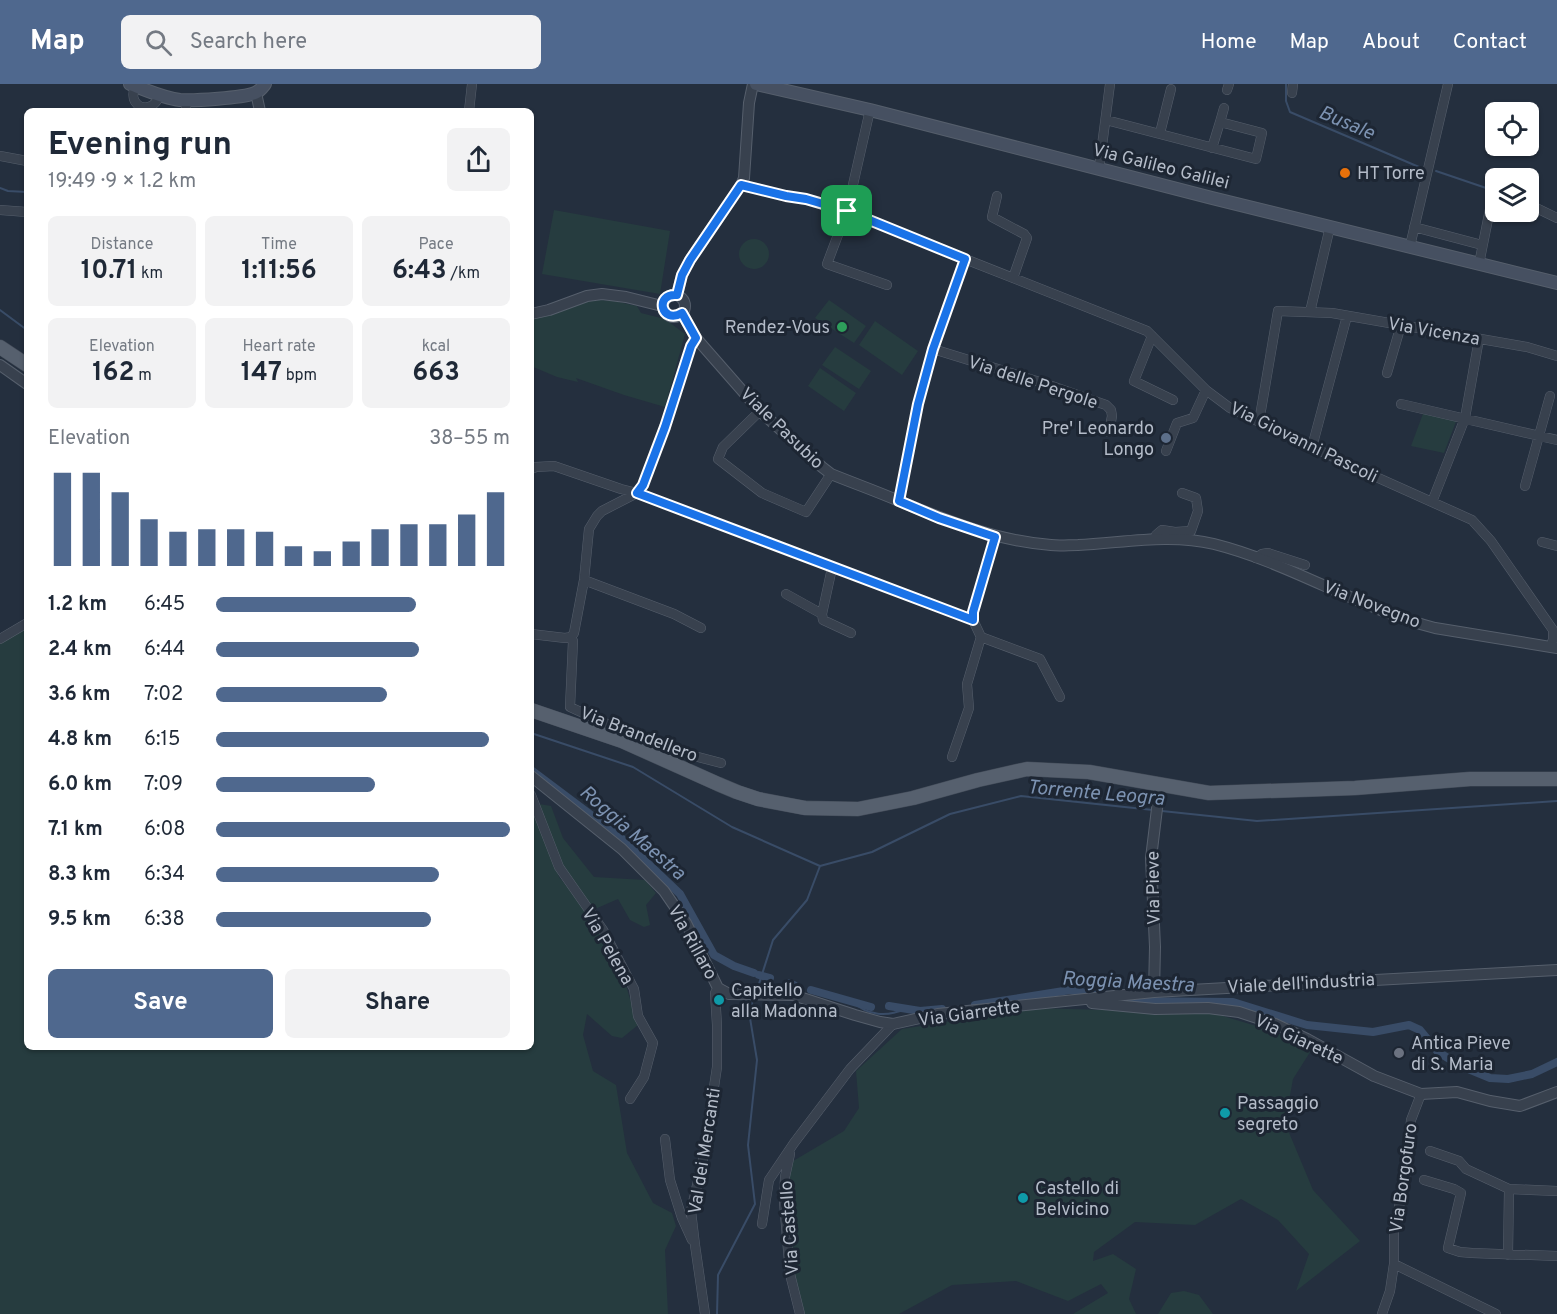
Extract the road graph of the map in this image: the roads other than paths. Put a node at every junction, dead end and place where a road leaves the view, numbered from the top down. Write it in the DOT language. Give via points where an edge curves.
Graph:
graph roads {
  1 [pos="472,84"];
  2 [pos="754,84"];
  3 [pos="1110,84"];
  4 [pos="1448,84"];
  5 [pos="133,85"];
  6 [pos="261,89"];
  7 [pos="1171,89"];
  8 [pos="160,95"];
  9 [pos="186,106"];
  10 [pos="139,108"];
  11 [pos="144,108"];
  12 [pos="260,108"];
  13 [pos="469,108"];
  14 [pos="1224,108"];
  15 [pos="870,110"];
  16 [pos="1106,120"];
  17 [pos="1220,122"];
  18 [pos="1160,134"];
  19 [pos="1212,148"];
  20 [pos="0,156"];
  21 [pos="24,161"];
  22 [pos="1100,170"];
  23 [pos="741,185"];
  24 [pos="997,196"];
  25 [pos="1539,209"];
  26 [pos="0,210"];
  27 [pos="847,211"];
  28 [pos="24,212"];
  29 [pos="1557,218"];
  30 [pos="1487,222"];
  31 [pos="1330,227"];
  32 [pos="1414,227"];
  33 [pos="1482,245"];
  34 [pos="1410,246"];
  35 [pos="965,259"];
  36 [pos="1479,264"];
  37 [pos="1014,278"];
  38 [pos="1557,283"];
  39 [pos="887,285"];
  40 [pos="677,295"];
  41 [pos="662,306"];
  42 [pos="1310,312"];
  43 [pos="534,313"];
  44 [pos="682,313"];
  45 [pos="1347,316"];
  46 [pos="1401,325"];
  47 [pos="1152,336"];
  48 [pos="696,338"];
  49 [pos="1479,339"];
  50 [pos="0,346"];
  51 [pos="933,349"];
  52 [pos="1557,356"];
  53 [pos="24,363"];
  54 [pos="0,365"];
  55 [pos="1387,373"];
  56 [pos="24,382"];
  57 [pos="1206,390"];
  58 [pos="1550,396"];
  59 [pos="1173,400"];
  60 [pos="1401,404"];
  61 [pos="760,411"];
  62 [pos="1465,418"];
  63 [pos="1259,422"];
  64 [pos="1109,432"];
  65 [pos="1538,435"];
  66 [pos="1557,440"];
  67 [pos="1312,447"];
  68 [pos="1166,451"];
  69 [pos="534,468"];
  70 [pos="831,474"];
  71 [pos="1525,486"];
  72 [pos="637,493"];
  73 [pos="1182,493"];
  74 [pos="899,501"];
  75 [pos="1432,502"];
  76 [pos="995,537"];
  77 [pos="1155,539"];
  78 [pos="1193,540"];
  79 [pos="1542,542"];
  80 [pos="1557,546"];
  81 [pos="1256,558"];
  82 [pos="1305,565"];
  83 [pos="832,568"];
  84 [pos="584,580"];
  85 [pos="786,594"];
  86 [pos="822,614"];
  87 [pos="973,620"];
  88 [pos="24,625"];
  89 [pos="701,628"];
  90 [pos="851,633"];
  91 [pos="534,634"];
  92 [pos="571,637"];
  93 [pos="981,637"];
  94 [pos="0,639"];
  95 [pos="1554,648"];
  96 [pos="1060,697"];
  97 [pos="534,711"];
  98 [pos="952,756"];
  99 [pos="722,763"];
  100 [pos="534,778"];
  101 [pos="1557,779"];
  102 [pos="1160,784"];
  103 [pos="534,803"];
  104 [pos="1557,970"];
  105 [pos="718,988"];
  106 [pos="1154,992"];
  107 [pos="1064,1001"];
  108 [pos="1046,1003"];
  109 [pos="893,1024"];
  110 [pos="1557,1092"];
  111 [pos="1420,1094"];
  112 [pos="630,1100"];
  113 [pos="665,1139"];
  114 [pos="794,1143"];
  115 [pos="1430,1151"];
  116 [pos="1424,1180"];
  117 [pos="1509,1189"];
  118 [pos="1557,1191"];
  119 [pos="762,1224"];
  120 [pos="695,1245"];
  121 [pos="1508,1255"];
  122 [pos="1557,1257"];
  123 [pos="1394,1264"];
  124 [pos="705,1314"];
  125 [pos="800,1314"];
  126 [pos="1382,1314"];
  127 [pos="1496,1314"];
  1 -- 13 [label="street"];
  2 -- 15 [label="main road, Via Galileo Galilei"];
  2 -- 23 [label="street" via="749,103 746,170"];
  3 -- 16 [label="street"];
  4 -- 32 [label="street"];
  5 -- 8 [label="main road"];
  5 -- 10 [label="street" via="132,94"];
  6 -- 9 [label="main road"];
  6 -- 12 [label="street"];
  7 -- 18 [label="street"];
  8 -- 9 [label="main road"];
  8 -- 11 [label="street" via="155,105"];
  14 -- 17 [label="street"];
  15 -- 22 [label="main road, Via Galileo Galilei"];
  15 -- 27 [label="street"];
  16 -- 18 [label="street"];
  16 -- 22 [label="street"];
  17 -- 19 [label="street"];
  17 -- 19 [label="street" via="1262,133 1256,159"];
  18 -- 19 [label="street"];
  20 -- 21 [label="street"];
  22 -- 31 [label="main road, Via Galileo Galilei"];
  23 -- 27 [label="street, Via Giovanni Pascoli"];
  23 -- 40 [label="street" via="690,260"];
  24 -- 37 [label="street" via="992,217 1027,238"];
  25 -- 29 [label="street"];
  26 -- 28 [label="street"];
  27 -- 35 [label="street, Via Giovanni Pascoli"];
  27 -- 39 [label="street" via="827,264"];
  30 -- 33 [label="street"];
  31 -- 34 [label="main road, Via Galileo Galilei"];
  31 -- 42 [label="street"];
  32 -- 33 [label="street"];
  32 -- 34 [label="street"];
  33 -- 36 [label="street"];
  34 -- 36 [label="main road, Via Galileo Galilei"];
  35 -- 37 [label="street, Via Giovanni Pascoli"];
  35 -- 51 [label="street"];
  36 -- 38 [label="main road, Via Galileo Galilei"];
  37 -- 47 [label="street, Via Giovanni Pascoli"];
  40 -- 41 [label="street" via="667,297"];
  40 -- 44 [label="street, Viale Pasubio" via="684,303"];
  41 -- 43 [label="street" via="602,294"];
  41 -- 44 [label="street" via="671,316"];
  42 -- 45 [label="street, Via Vicenza"];
  42 -- 63 [label="street, Via Vicenza" via="1278,311"];
  44 -- 48 [label="street, Viale Pasubio"];
  45 -- 46 [label="street, Via Vicenza"];
  45 -- 67 [label="street"];
  46 -- 49 [label="street, Via Vicenza"];
  46 -- 55 [label="street"];
  47 -- 57 [label="street, Via Giovanni Pascoli"];
  47 -- 59 [label="street" via="1134,381"];
  48 -- 61 [label="street, Viale Pasubio"];
  48 -- 72 [label="street"];
  49 -- 52 [label="street, Via Vicenza"];
  49 -- 62 [label="street"];
  50 -- 53 [label="main road"];
  51 -- 64 [label="street, Via delle Pergole" via="1106,405 1112,416"];
  51 -- 74 [label="street"];
  54 -- 56 [label="street"];
  57 -- 63 [label="street, Via Giovanni Pascoli" via="1230,408"];
  57 -- 68 [label="street" via="1193,418 1177,423"];
  58 -- 65 [label="street"];
  60 -- 62 [label="street"];
  61 -- 70 [label="street, Viale Pasubio"];
  61 -- 70 [label="street" via="723,447 718,459 762,493 806,512"];
  62 -- 65 [label="street"];
  62 -- 75 [label="street"];
  63 -- 67 [label="street, Via Giovanni Pascoli"];
  65 -- 66 [label="street"];
  65 -- 71 [label="street"];
  67 -- 75 [label="street, Via Giovanni Pascoli"];
  69 -- 72 [label="street" via="554,466"];
  70 -- 74 [label="street, Viale Pasubio"];
  72 -- 83 [label="street"];
  72 -- 84 [label="street, Via Brandellero" via="602,511 592,522"];
  73 -- 77 [label="street" via="1196,498 1198,511 1191,531 1162,530"];
  74 -- 76 [label="street, Viale Pasubio"];
  75 -- 95 [label="street, Via Giovanni Pascoli" via="1472,520 1491,541 1553,630"];
  76 -- 77 [label="street, Viale Pasubio" via="1053,546"];
  76 -- 87 [label="street"];
  77 -- 78 [label="street, Viale Pasubio"];
  78 -- 81 [label="street, Via Novegno"];
  79 -- 80 [label="street"];
  81 -- 82 [label="street" via="1268,553"];
  81 -- 95 [label="street, Via Novegno" via="1416,623"];
  83 -- 86 [label="street"];
  83 -- 87 [label="street"];
  84 -- 89 [label="street"];
  84 -- 92 [label="street, Via Brandellero"];
  85 -- 86 [label="street"];
  86 -- 90 [label="street" via="823,620"];
  87 -- 93 [label="street"];
  88 -- 94 [label="street"];
  91 -- 92 [label="street"];
  92 -- 99 [label="street, Via Brandellero" via="570,707 679,752"];
  93 -- 96 [label="street" via="1040,659"];
  93 -- 98 [label="street" via="967,684 969,708"];
  97 -- 102 [label="main road" via="622,741 758,799 805,808 858,808 1028,769 1089,772"];
  100 -- 105 [label="street, Via Rillaro" via="622,849 664,891 686,923"];
  101 -- 102 [label="main road" via="1470,779 1220,793"];
  102 -- 106 [label="street, Via Pieve" via="1151,858"];
  103 -- 112 [label="street, Via Pelena" via="559,867 603,930 634,989 638,1016 653,1043 644,1077"];
  104 -- 106 [label="street, Viale dell'industria"];
  105 -- 109 [label="street, Via Rillaro" via="729,994 794,995"];
  105 -- 120 [label="street, Val dei Mercanti" via="717,1067 692,1211"];
  106 -- 107 [label="street, Viale dell'industria"];
  107 -- 108 [label="street, Viale dell'industria"];
  107 -- 111 [label="street, Via Giarette" via="1239,1012 1275,1024 1374,1076"];
  108 -- 109 [label="street, Via Giarrette" via="938,1014"];
  109 -- 114 [label="street, Via Castello" via="850,1069"];
  110 -- 111 [label="street" via="1520,1106 1457,1092"];
  111 -- 123 [label="street, Via Borgofuro" via="1410,1120 1406,1173 1394,1231"];
  113 -- 120 [label="street" via="670,1180"];
  114 -- 119 [label="street, Via Castello" via="769,1180"];
  114 -- 125 [label="street, Via Castello" via="785,1177 784,1202 790,1274"];
  115 -- 117 [label="street" via="1459,1161 1466,1169"];
  116 -- 121 [label="street" via="1461,1193 1448,1248"];
  117 -- 118 [label="street"];
  117 -- 121 [label="street"];
  120 -- 124 [label="street, Val dei Mercanti"];
  121 -- 122 [label="street"];
  123 -- 126 [label="street, Via Borgofuro"];
  123 -- 127 [label="street"];
}
